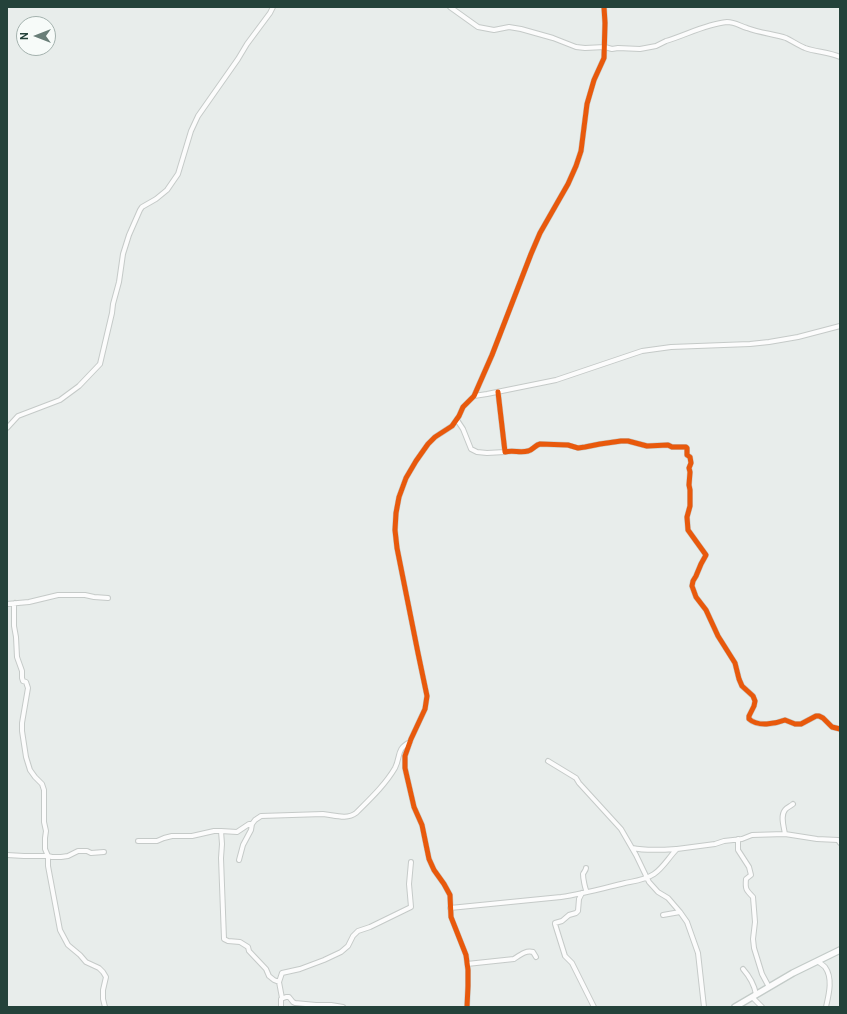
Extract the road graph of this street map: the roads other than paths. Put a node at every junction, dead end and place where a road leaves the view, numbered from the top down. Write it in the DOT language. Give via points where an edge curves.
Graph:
graph roads {
  1 [pos="273,7"];
  2 [pos="450,7"];
  3 [pos="604,7"];
  4 [pos="605,47"];
  5 [pos="840,58"];
  6 [pos="840,326"];
  7 [pos="498,392"];
  8 [pos="474,396"];
  9 [pos="457,420"];
  10 [pos="7,428"];
  11 [pos="505,452"];
  12 [pos="108,598"];
  13 [pos="15,603"];
  14 [pos="7,604"];
  15 [pos="840,729"];
  16 [pos="410,742"];
  17 [pos="548,761"];
  18 [pos="793,804"];
  19 [pos="252,824"];
  20 [pos="221,831"];
  21 [pos="785,834"];
  22 [pos="738,840"];
  23 [pos="138,841"];
  24 [pos="840,843"];
  25 [pos="632,848"];
  26 [pos="677,849"];
  27 [pos="104,852"];
  28 [pos="7,855"];
  29 [pos="48,856"];
  30 [pos="239,860"];
  31 [pos="411,862"];
  32 [pos="586,868"];
  33 [pos="646,878"];
  34 [pos="584,893"];
  35 [pos="450,908"];
  36 [pos="680,912"];
  37 [pos="663,915"];
  38 [pos="840,950"];
  39 [pos="536,957"];
  40 [pos="817,961"];
  41 [pos="467,964"];
  42 [pos="743,970"];
  43 [pos="279,982"];
  44 [pos="769,987"];
  45 [pos="754,995"];
  46 [pos="282,998"];
  47 [pos="105,1007"];
  48 [pos="281,1007"];
  49 [pos="343,1007"];
  50 [pos="467,1007"];
  51 [pos="594,1007"];
  52 [pos="704,1007"];
  53 [pos="735,1007"];
  54 [pos="762,1007"];
  55 [pos="826,1007"];
  1 -- 10 [label="street" via="198,116 178,174 167,190 140,210 123,254 100,364 79,386 60,400 18,416"];
  2 -- 4 [label="street" via="478,27 485,29 509,27 553,38 576,47"];
  3 -- 4 [label="street"];
  4 -- 5 [label="street" via="650,47 718,23 733,22"];
  4 -- 8 [label="street" via="604,58 587,104 581,151 576,166 540,233"];
  6 -- 7 [label="street" via="769,342 642,351 556,380"];
  7 -- 8 [label="street"];
  7 -- 11 [label="street"];
  8 -- 9 [label="street"];
  9 -- 11 [label="street" via="471,449 487,453"];
  9 -- 16 [label="street" via="435,437 416,461 406,478 396,513 397,548 427,696 425,709"];
  11 -- 15 [label="street" via="531,450 540,444 578,448 621,441 647,446 686,446 691,463 688,530 706,555 692,586 735,663 738,680 753,696 755,701 749,719 759,724 785,720 801,724 819,716 832,727"];
  12 -- 13 [label="street" via="74,594"];
  13 -- 14 [label="street"];
  13 -- 29 [label="street" via="17,657 23,681 28,688 22,723 25,752 30,770 44,790 45,848"];
  16 -- 19 [label="street" via="403,746 398,763 380,789 351,816 261,816"];
  16 -- 35 [label="street" via="404,768 414,807 422,825 429,859 450,895"];
  17 -- 25 [label="street" via="576,778 621,829"];
  18 -- 21 [label="street" via="783,813"];
  19 -- 20 [label="street" via="237,832"];
  19 -- 30 [label="street"];
  20 -- 23 [label="street" via="168,837 157,841"];
  20 -- 43 [label="street" via="224,939 248,946 249,951 266,969 269,976"];
  21 -- 22 [label="street" via="752,835"];
  21 -- 24 [label="street" via="838,840"];
  22 -- 26 [label="street"];
  22 -- 44 [label="street" via="738,850 751,872 746,879 746,888 753,897 754,948"];
  25 -- 26 [label="street"];
  25 -- 33 [label="street"];
  26 -- 33 [label="street" via="659,870"];
  27 -- 29 [label="street" via="78,851 68,856"];
  28 -- 29 [label="street"];
  29 -- 47 [label="street" via="60,930 68,945 86,962 99,968 106,977 103,990"];
  31 -- 43 [label="street" via="411,907 358,931 341,952 282,973"];
  32 -- 34 [label="street" via="583,877"];
  33 -- 34 [label="street"];
  33 -- 36 [label="street"];
  34 -- 35 [label="street"];
  34 -- 51 [label="street" via="579,899 578,912 555,924 565,956 572,963"];
  35 -- 41 [label="street"];
  36 -- 37 [label="street"];
  36 -- 52 [label="street" via="687,922 698,953"];
  38 -- 40 [label="main road"];
  39 -- 41 [label="street" via="530,951 514,959"];
  40 -- 44 [label="main road"];
  40 -- 55 [label="street" via="825,967 830,978"];
  41 -- 50 [label="street"];
  42 -- 45 [label="street" via="754,986"];
  43 -- 46 [label="street"];
  44 -- 45 [label="main road"];
  45 -- 53 [label="main road"];
  45 -- 54 [label="street"];
  46 -- 48 [label="street"];
  46 -- 49 [label="street" via="290,997 295,1003"];
}
